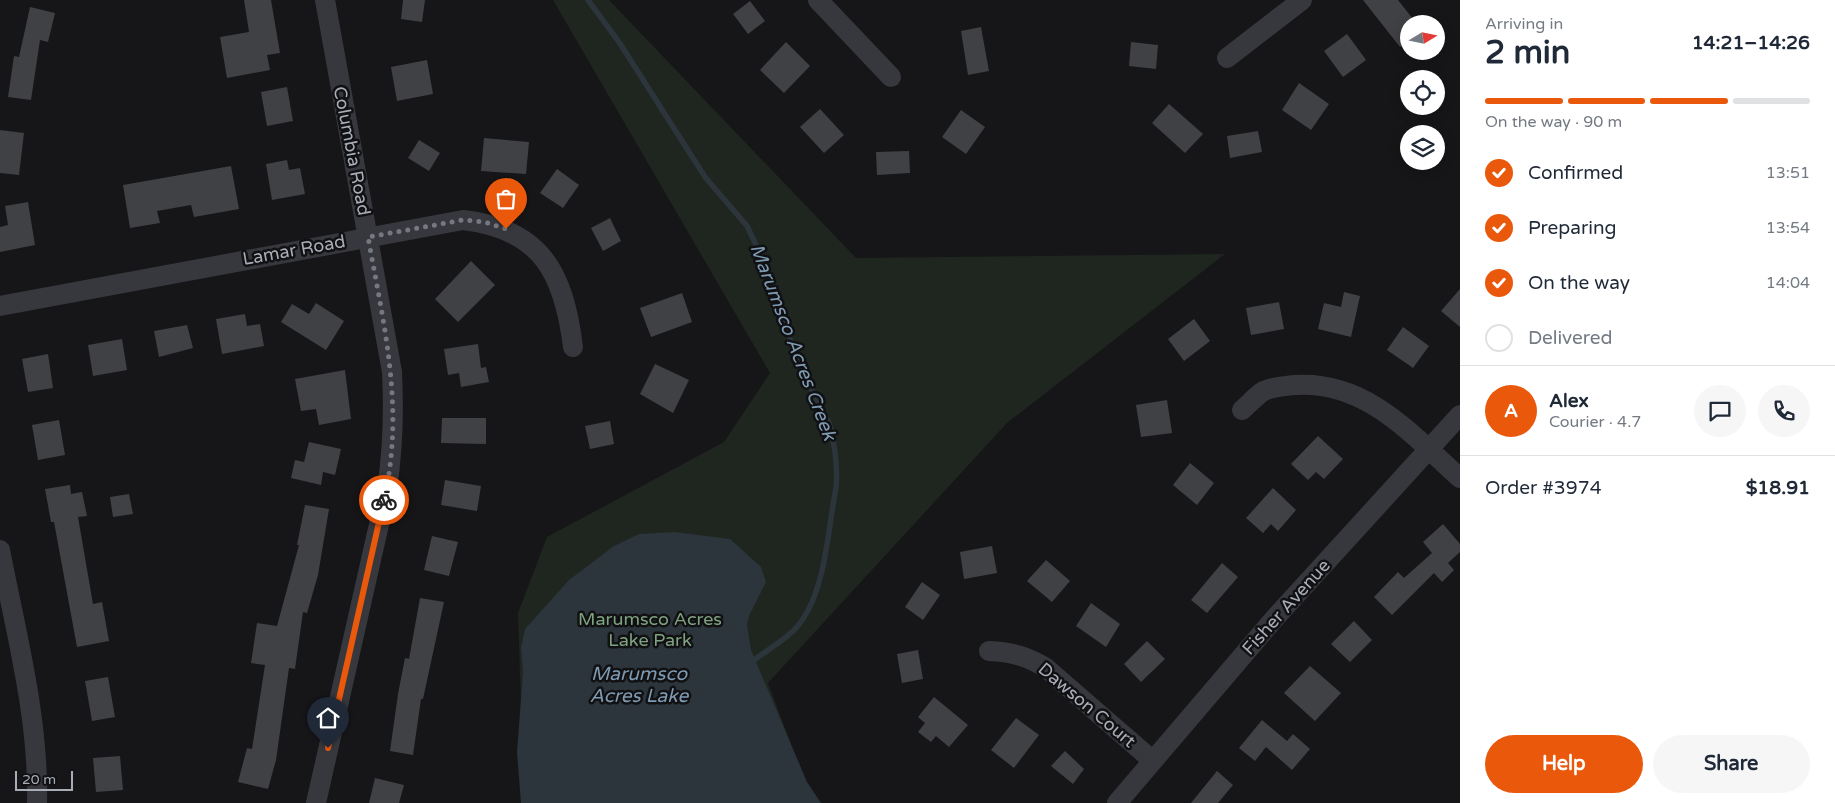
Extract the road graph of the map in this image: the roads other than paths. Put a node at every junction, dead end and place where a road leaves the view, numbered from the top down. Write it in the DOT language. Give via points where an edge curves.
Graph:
graph roads {
  1 [pos="325,0"];
  2 [pos="818,0"];
  3 [pos="1297,1"];
  4 [pos="1227,58"];
  5 [pos="891,77"];
  6 [pos="368,237"];
  7 [pos="0,306"];
  8 [pos="573,348"];
  9 [pos="1242,410"];
  10 [pos="1460,415"];
  11 [pos="1428,450"];
  12 [pos="1460,478"];
  13 [pos="0,550"];
  14 [pos="989,650"];
  15 [pos="1152,760"];
  16 [pos="37,803"];
  17 [pos="316,803"];
  18 [pos="1117,803"];
  1 -- 6 [label="street, Columbia Road"];
  2 -- 5 [label="street"];
  3 -- 4 [label="street"];
  6 -- 7 [label="street, Lamar Road"];
  6 -- 8 [label="street, Lamar Road" via="463,220 485,222 506,229 525,240 550,266 569,314"];
  6 -- 17 [label="street, Columbia Road" via="392,372 393,448 387,489"];
  9 -- 11 [label="street" via="1262,392 1309,384 1333,387 1378,406"];
  10 -- 11 [label="street, Fisher Avenue"];
  11 -- 12 [label="street"];
  11 -- 15 [label="street, Fisher Avenue" via="1274,619"];
  13 -- 16 [label="street" via="28,698 36,758"];
  14 -- 15 [label="street, Dawson Court" via="1012,652 1046,668"];
  15 -- 18 [label="street, Fisher Avenue"];
}
